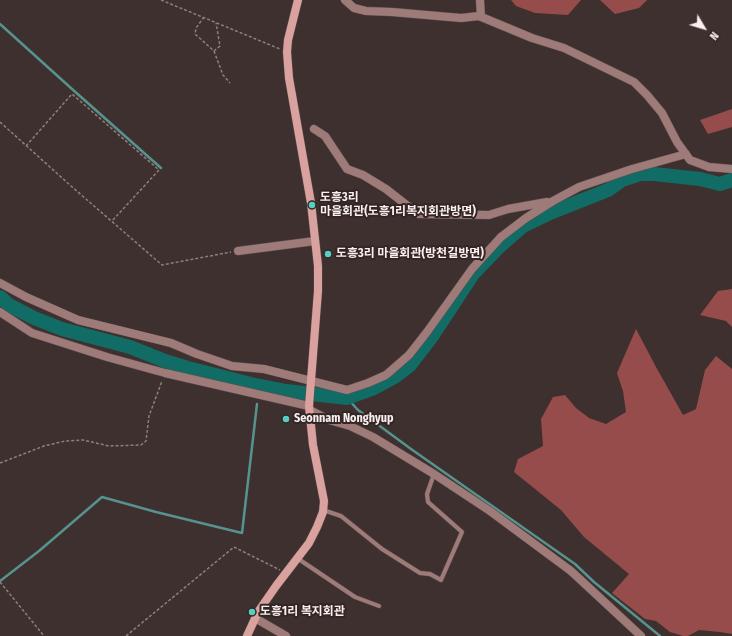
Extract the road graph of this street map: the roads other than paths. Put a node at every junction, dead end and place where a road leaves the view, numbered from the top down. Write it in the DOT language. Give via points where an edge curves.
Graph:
graph roads {
  1 [pos="298,0"];
  2 [pos="345,0"];
  3 [pos="480,0"];
  4 [pos="481,17"];
  5 [pos="314,129"];
  6 [pos="686,154"];
  7 [pos="732,169"];
  8 [pos="553,201"];
  9 [pos="315,241"];
  10 [pos="238,251"];
  11 [pos="0,283"];
  12 [pos="0,312"];
  13 [pos="310,383"];
  14 [pos="310,406"];
  15 [pos="434,474"];
  16 [pos="323,510"];
  17 [pos="297,558"];
  18 [pos="379,606"];
  19 [pos="255,618"];
  20 [pos="247,636"];
  21 [pos="286,636"];
  22 [pos="641,636"];
  1 -- 9 [label="street" via="287,52"];
  2 -- 4 [label="street" via="354,8 366,11 461,18"];
  3 -- 4 [label="street"];
  4 -- 6 [label="street" via="564,48 634,82 662,113"];
  5 -- 8 [label="street" via="325,136 347,169 386,189 418,214 490,215"];
  6 -- 7 [label="street" via="690,160 709,167"];
  6 -- 8 [label="street" via="579,187"];
  8 -- 13 [label="street" via="526,218 490,248 472,268 414,349 386,375 347,390"];
  9 -- 10 [label="street"];
  9 -- 13 [label="street" via="318,291"];
  11 -- 13 [label="street" via="78,320 171,343 232,366 264,369"];
  12 -- 14 [label="street" via="32,333 107,357"];
  13 -- 14 [label="street"];
  14 -- 15 [label="street" via="329,420 373,437"];
  14 -- 16 [label="street" via="312,437 324,501"];
  15 -- 16 [label="lane" via="427,494 428,502 462,532 441,580 430,574 420,573 382,549 341,516"];
  15 -- 22 [label="street" via="571,570"];
  16 -- 17 [label="street" via="309,542"];
  17 -- 18 [label="lane" via="355,597"];
  17 -- 19 [label="street"];
  19 -- 20 [label="street"];
  19 -- 21 [label="street"];
}
